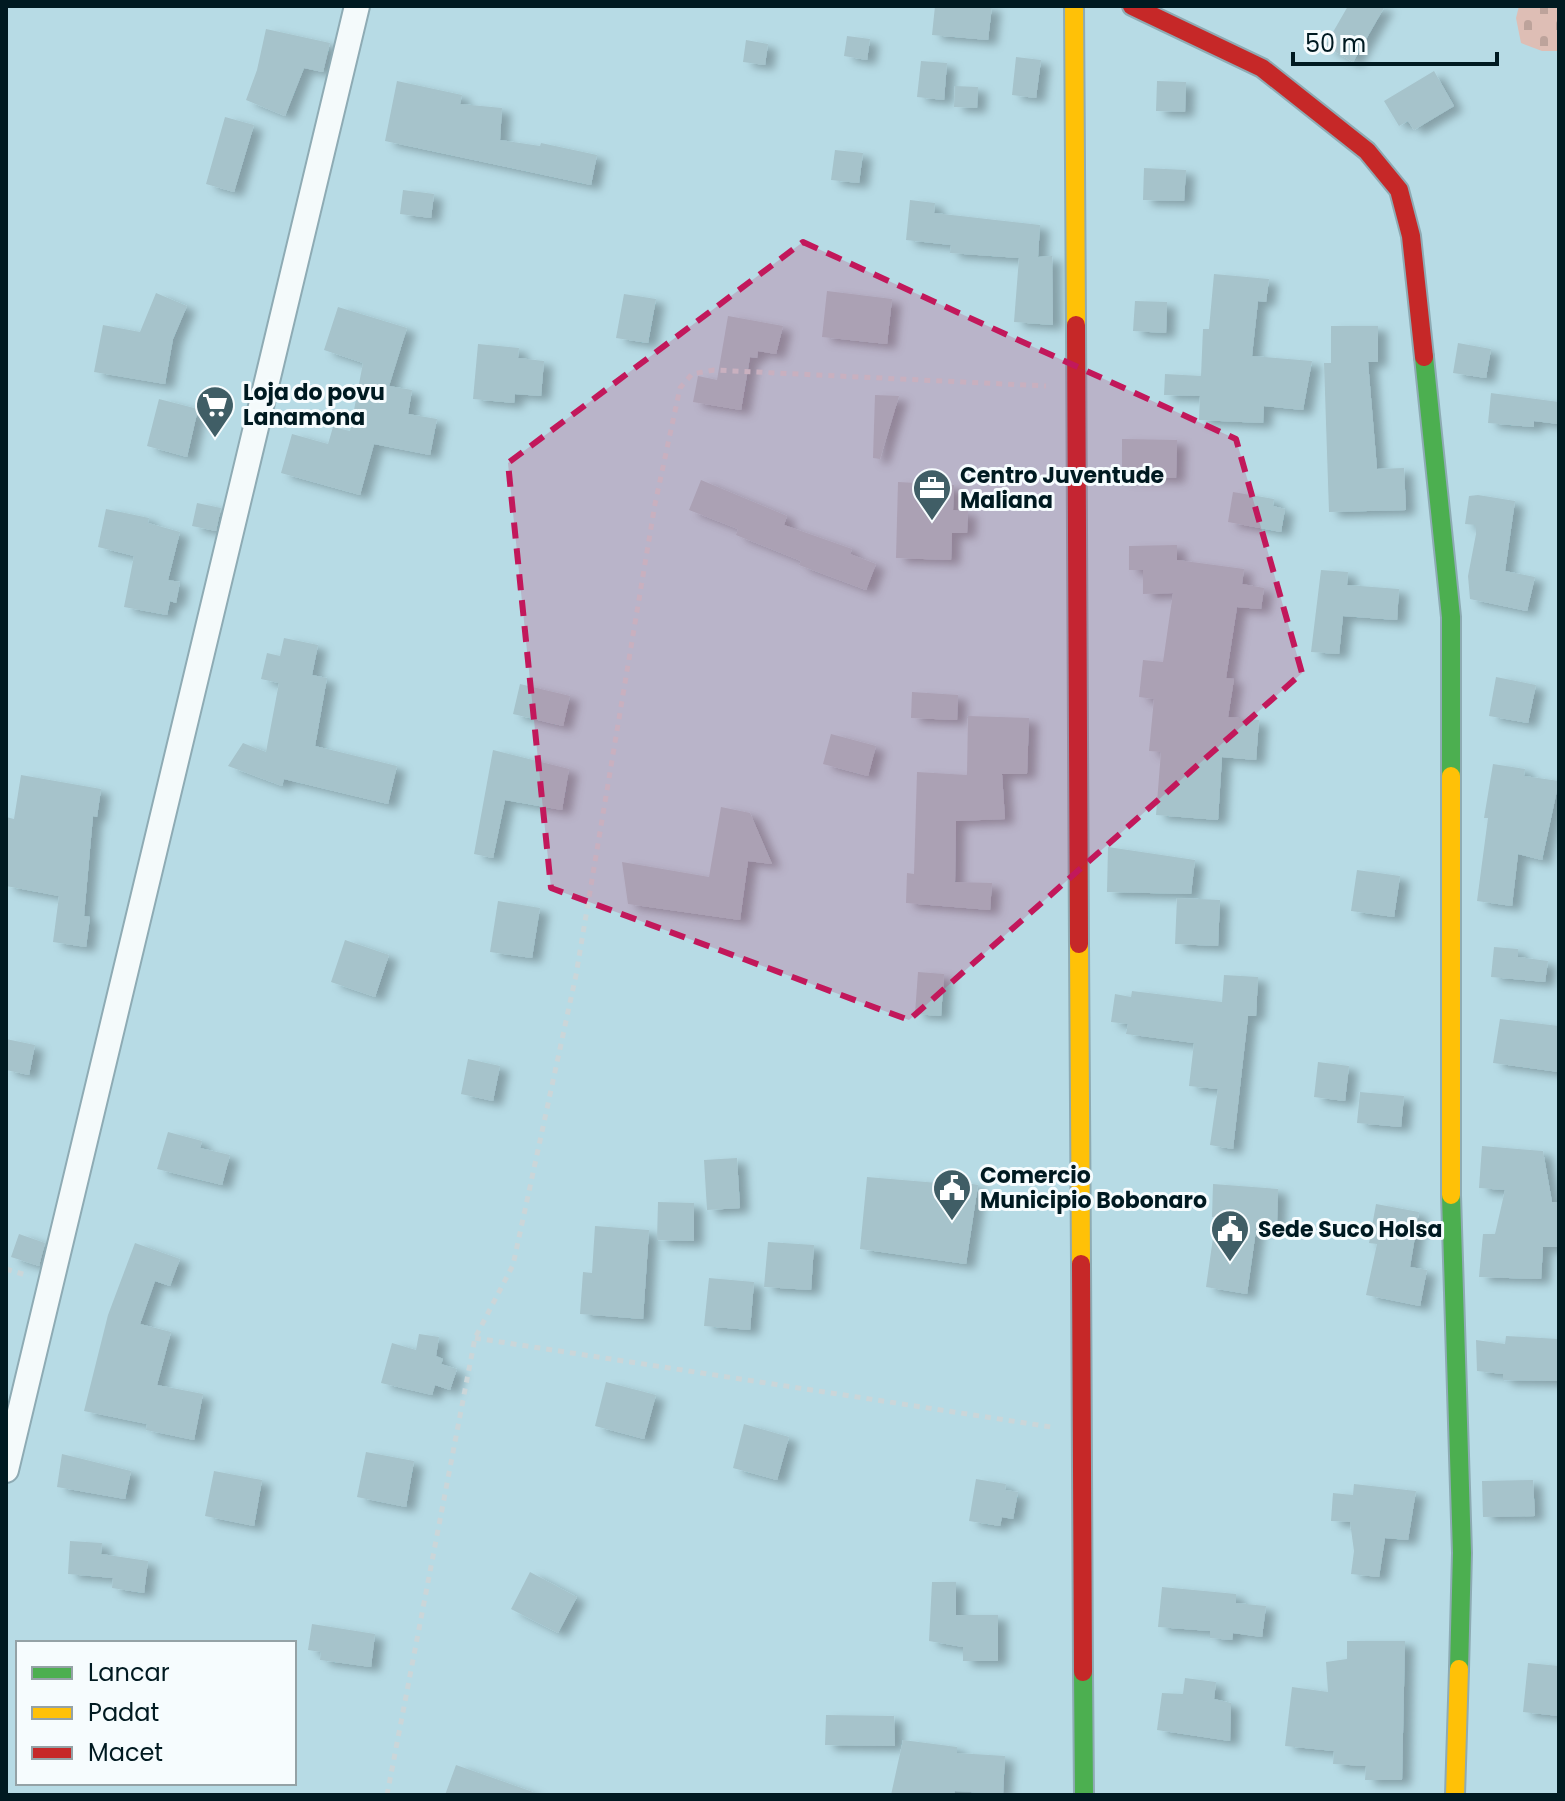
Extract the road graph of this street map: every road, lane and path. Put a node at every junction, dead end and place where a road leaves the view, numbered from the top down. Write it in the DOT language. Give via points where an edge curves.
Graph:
graph roads {
  1 [pos="357,6"];
  2 [pos="1074,6"];
  3 [pos="1132,6"];
  4 [pos="1075,387"];
  5 [pos="475,1338"];
  6 [pos="1084,1432"];
  7 [pos="6,1470"];
  8 [pos="387,1795"];
  9 [pos="1084,1795"];
  10 [pos="1455,1795"];
  1 -- 7 [label="street"];
  2 -- 4 [label="street"];
  3 -- 10 [label="street" via="1262,68 1367,151 1399,190 1411,236 1451,617 1451,1235 1462,1553"];
  4 -- 5 [label="path" via="714,370 692,374 680,388 655,504 572,990 513,1265"];
  4 -- 6 [label="street"];
  5 -- 6 [label="path"];
  5 -- 8 [label="path"];
  6 -- 9 [label="street"];
}
